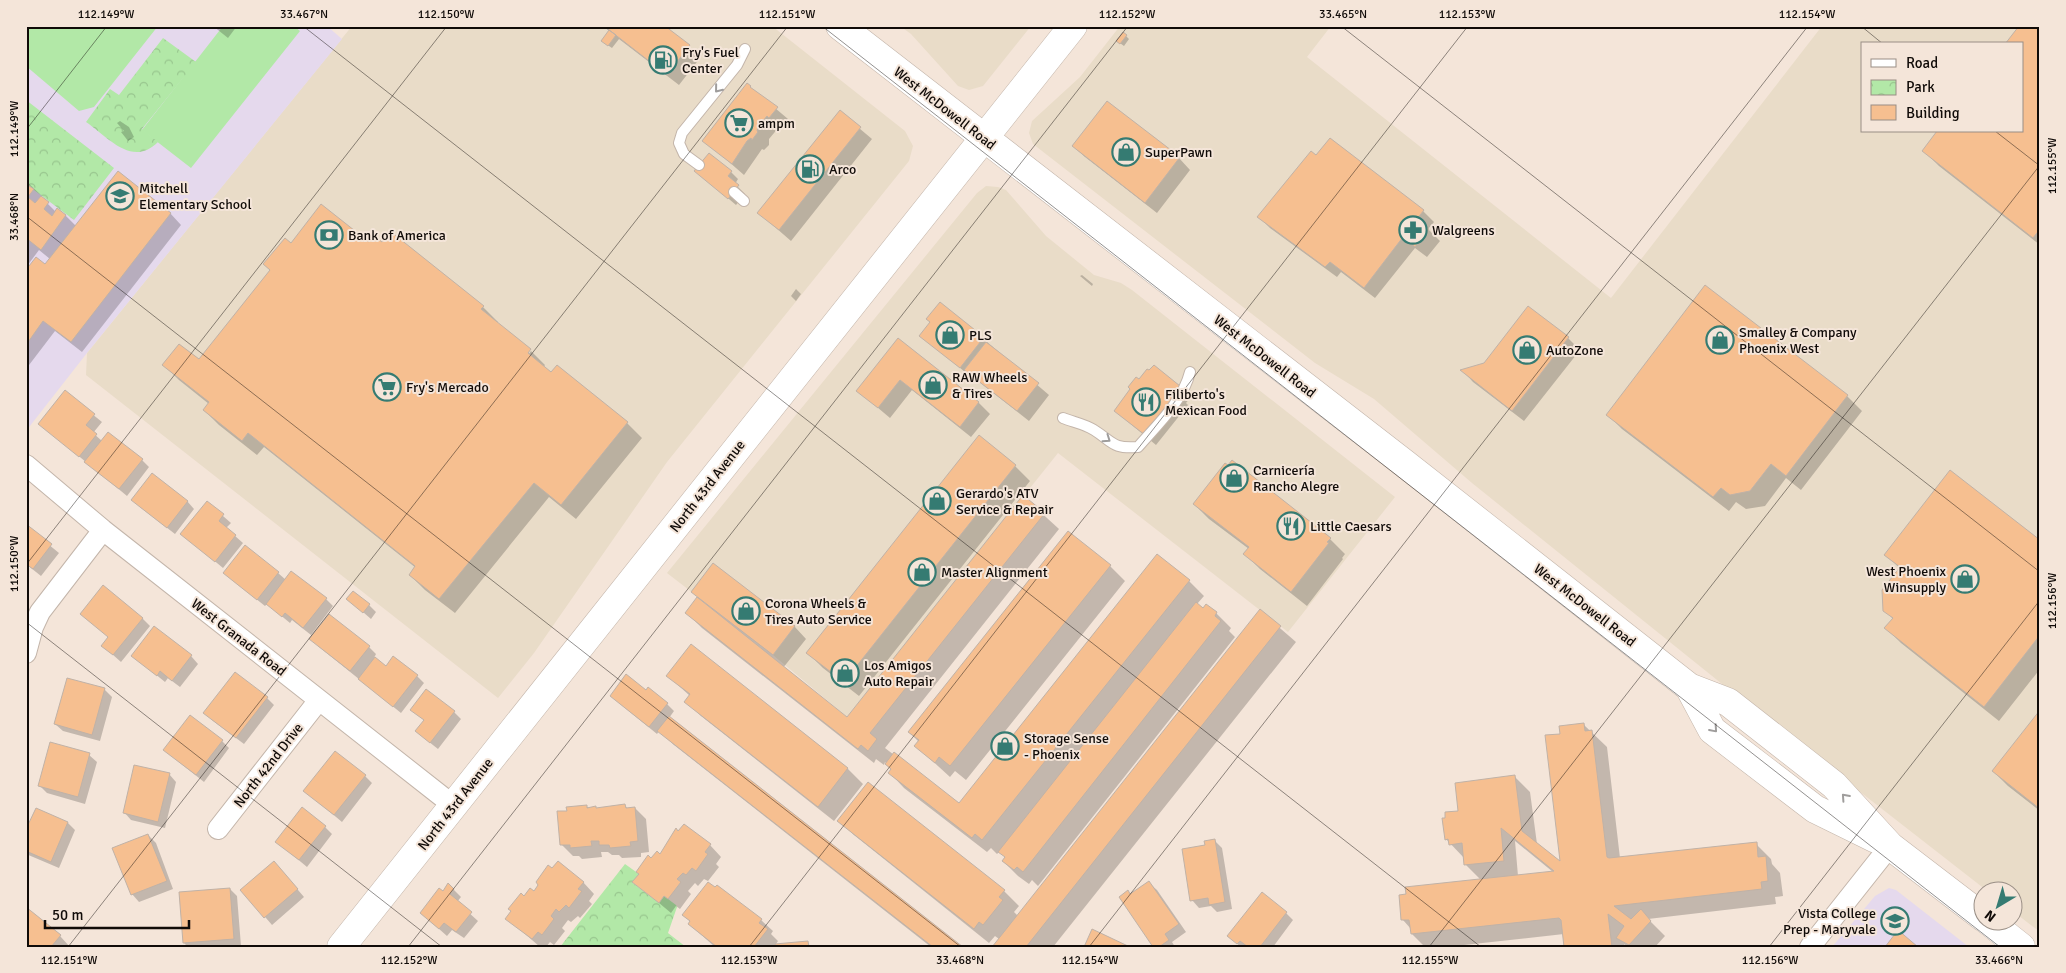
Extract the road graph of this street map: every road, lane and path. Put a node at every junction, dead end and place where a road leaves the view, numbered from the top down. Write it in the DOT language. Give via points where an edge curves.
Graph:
graph roads {
  1 [pos="840,26"];
  2 [pos="1073,26"];
  3 [pos="745,49"];
  4 [pos="983,138"];
  5 [pos="700,165"];
  6 [pos="734,192"];
  7 [pos="744,201"];
  8 [pos="1190,372"];
  9 [pos="1063,418"];
  10 [pos="26,465"];
  11 [pos="103,530"];
  12 [pos="26,654"];
  13 [pos="319,700"];
  14 [pos="454,806"];
  15 [pos="218,829"];
  16 [pos="1890,846"];
  17 [pos="1974,910"];
  18 [pos="2000,930"];
  19 [pos="341,947"];
  20 [pos="1810,947"];
  21 [pos="2021,947"];
  1 -- 4 [label="main road, West McDowell Road"];
  2 -- 4 [label="main road, North 43rd Avenue"];
  3 -- 5 [label="lane, one-way" via="737,65 682,134 679,143 684,154"];
  4 -- 14 [label="main road, North 43rd Avenue"];
  4 -- 16 [label="main road, West McDowell Road" via="1690,687 1712,730 1815,809"];
  6 -- 7 [label="lane"];
  9 -- 8 [label="lane, one-way" via="1093,429 1110,443 1123,448 1138,447 1179,398 1187,386"];
  10 -- 11 [label="street, West Granada Road"];
  11 -- 12 [label="street" via="40,612"];
  11 -- 13 [label="street, West Granada Road"];
  13 -- 14 [label="street, West Granada Road"];
  13 -- 15 [label="street, North 42nd Drive"];
  14 -- 19 [label="main road, North 43rd Avenue"];
  16 -- 17 [label="main road, West McDowell Road"];
  16 -- 20 [label="street"];
  18 -- 21 [label="main road"];
}
